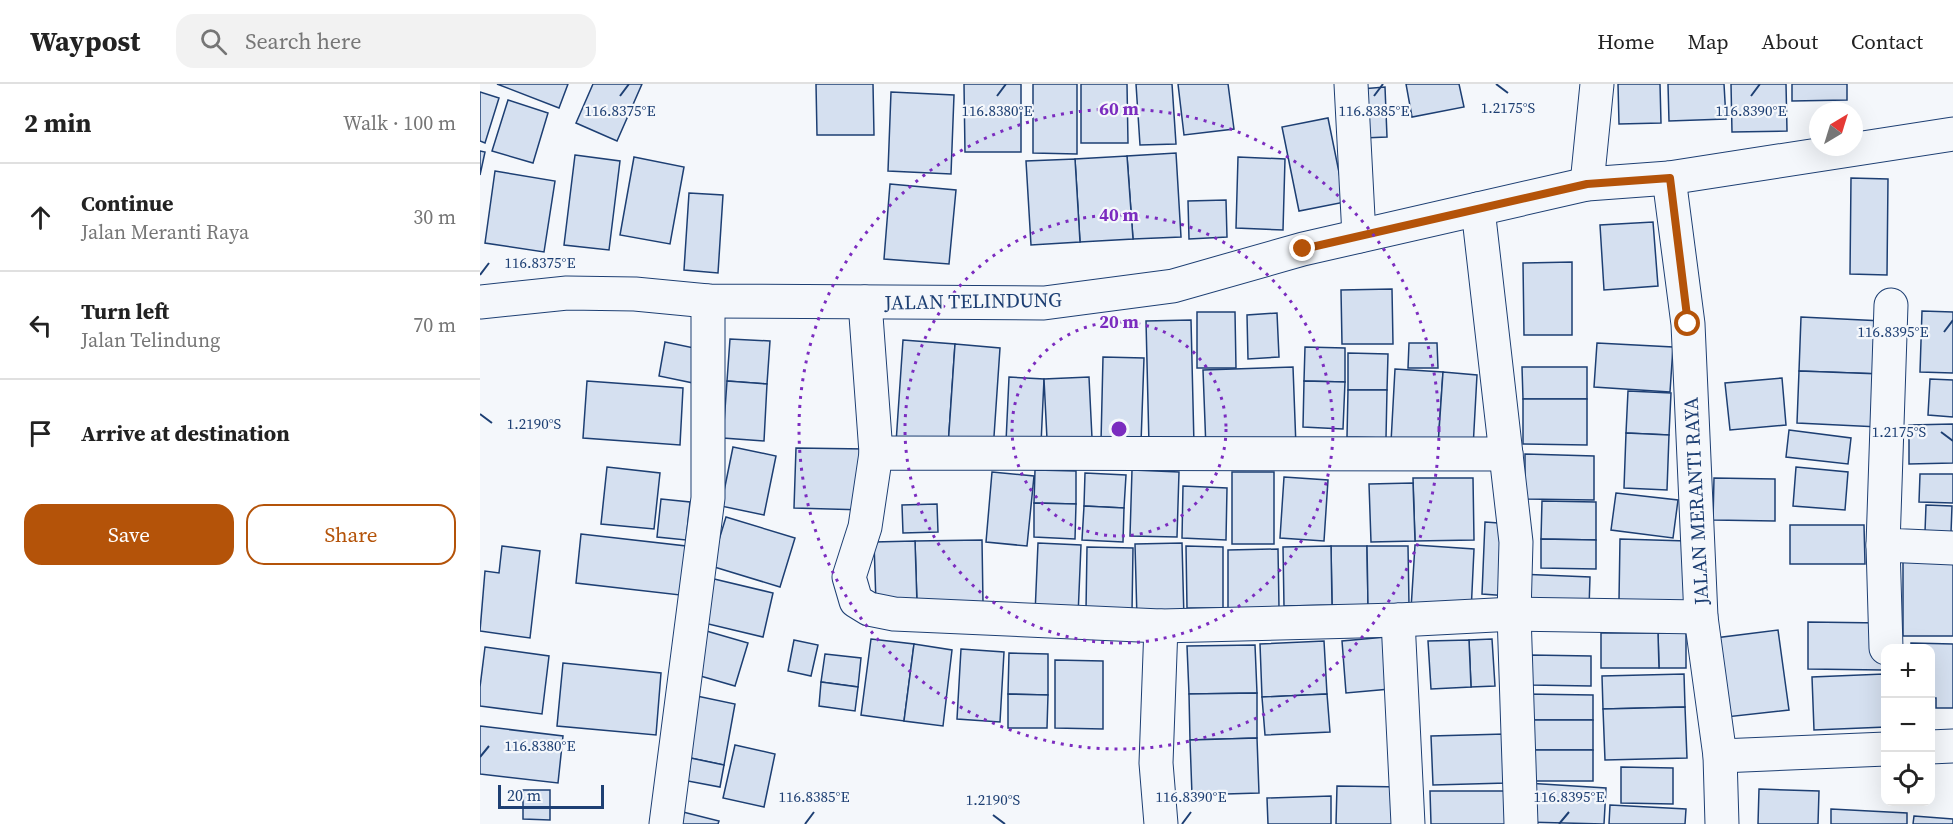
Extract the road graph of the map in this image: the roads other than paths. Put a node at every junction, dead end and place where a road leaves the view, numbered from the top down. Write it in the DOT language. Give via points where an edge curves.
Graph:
graph roads {
  1 [pos="1351,84"];
  2 [pos="1597,84"];
  3 [pos="1953,134"];
  4 [pos="1670,178"];
  5 [pos="1587,184"];
  6 [pos="1478,209"];
  7 [pos="1359,236"];
  8 [pos="708,301"];
  9 [pos="480,302"];
  10 [pos="866,302"];
  11 [pos="1891,305"];
  12 [pos="876,453"];
  13 [pos="1506,454"];
  14 [pos="1883,545"];
  15 [pos="1953,548"];
  16 [pos="1514,614"];
  17 [pos="1701,617"];
  18 [pos="1398,620"];
  19 [pos="1161,626"];
  20 [pos="1886,644"];
  21 [pos="1953,746"];
  22 [pos="1935,747"];
  23 [pos="1881,749"];
  24 [pos="1719,756"];
  25 [pos="666,824"];
  26 [pos="1161,824"];
  27 [pos="1408,824"];
  28 [pos="1521,824"];
  29 [pos="1722,824"];
  1 -- 7 [label="street"];
  2 -- 5 [label="street"];
  3 -- 4 [label="street, JALAN TELINDUNG"];
  4 -- 5 [label="street, JALAN TELINDUNG"];
  4 -- 17 [label="street, JALAN MERANTI RAYA" via="1688,324"];
  5 -- 6 [label="street, JALAN TELINDUNG"];
  6 -- 7 [label="street, JALAN TELINDUNG"];
  6 -- 13 [label="street"];
  7 -- 10 [label="street, JALAN TELINDUNG" via="1161,288 1044,303"];
  8 -- 9 [label="street, JALAN TELINDUNG" via="567,293"];
  8 -- 10 [label="street, JALAN TELINDUNG"];
  8 -- 25 [label="street" via="708,498"];
  10 -- 12 [label="street"];
  11 -- 14 [label="street"];
  12 -- 13 [label="street"];
  12 -- 19 [label="street" via="865,528 849,578 856,601 869,609 894,614"];
  13 -- 16 [label="street" via="1516,542"];
  14 -- 15 [label="street"];
  14 -- 20 [label="street"];
  16 -- 17 [label="street"];
  16 -- 18 [label="street"];
  16 -- 28 [label="street"];
  17 -- 24 [label="street, JALAN MERANTI RAYA"];
  18 -- 19 [label="street"];
  18 -- 27 [label="street"];
  19 -- 26 [label="street" via="1156,763"];
  21 -- 22 [label="street"];
  23 -- 24 [label="street"];
  24 -- 29 [label="street, JALAN MERANTI RAYA"];
}
